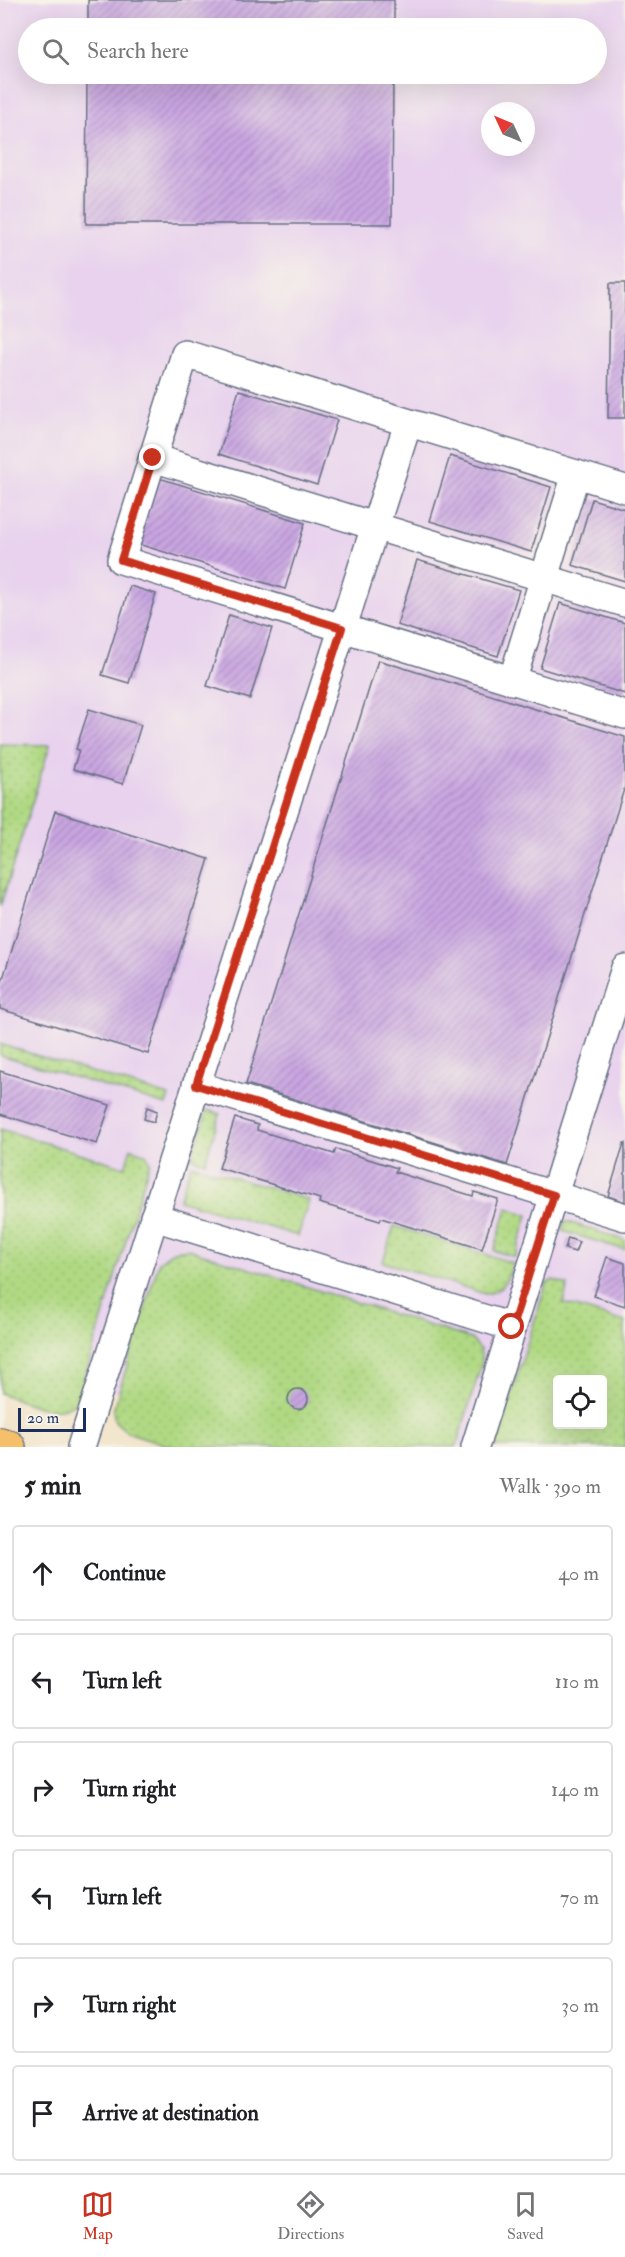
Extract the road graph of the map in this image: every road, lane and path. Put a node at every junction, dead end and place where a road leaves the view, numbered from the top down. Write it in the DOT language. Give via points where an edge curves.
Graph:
graph roads {
  1 [pos="408,423"];
  2 [pos="153,458"];
  3 [pos="576,474"];
  4 [pos="625,489"];
  5 [pos="375,526"];
  6 [pos="544,578"];
  7 [pos="625,603"];
  8 [pos="342,628"];
  9 [pos="512,681"];
  10 [pos="625,715"];
  11 [pos="625,968"];
  12 [pos="196,1085"];
  13 [pos="554,1195"];
  14 [pos="154,1217"];
  15 [pos="625,1217"];
  16 [pos="512,1327"];
  17 [pos="0,1444"];
  18 [pos="9,1447"];
  19 [pos="81,1447"];
  20 [pos="475,1447"];
  1 -- 2 [label="lane" via="185,354"];
  1 -- 3 [label="lane"];
  1 -- 5 [label="lane"];
  2 -- 5 [label="lane"];
  2 -- 8 [label="lane" via="121,560"];
  3 -- 4 [label="lane"];
  3 -- 6 [label="lane"];
  5 -- 6 [label="lane"];
  5 -- 8 [label="lane"];
  6 -- 7 [label="lane"];
  6 -- 9 [label="lane"];
  8 -- 9 [label="lane"];
  8 -- 12 [label="lane"];
  9 -- 10 [label="lane"];
  11 -- 13 [label="lane"];
  12 -- 13 [label="lane"];
  12 -- 14 [label="lane"];
  13 -- 15 [label="lane"];
  13 -- 16 [label="lane"];
  14 -- 16 [label="lane"];
  14 -- 19 [label="lane"];
  16 -- 20 [label="lane"];
  17 -- 18 [label="main road"];
}
